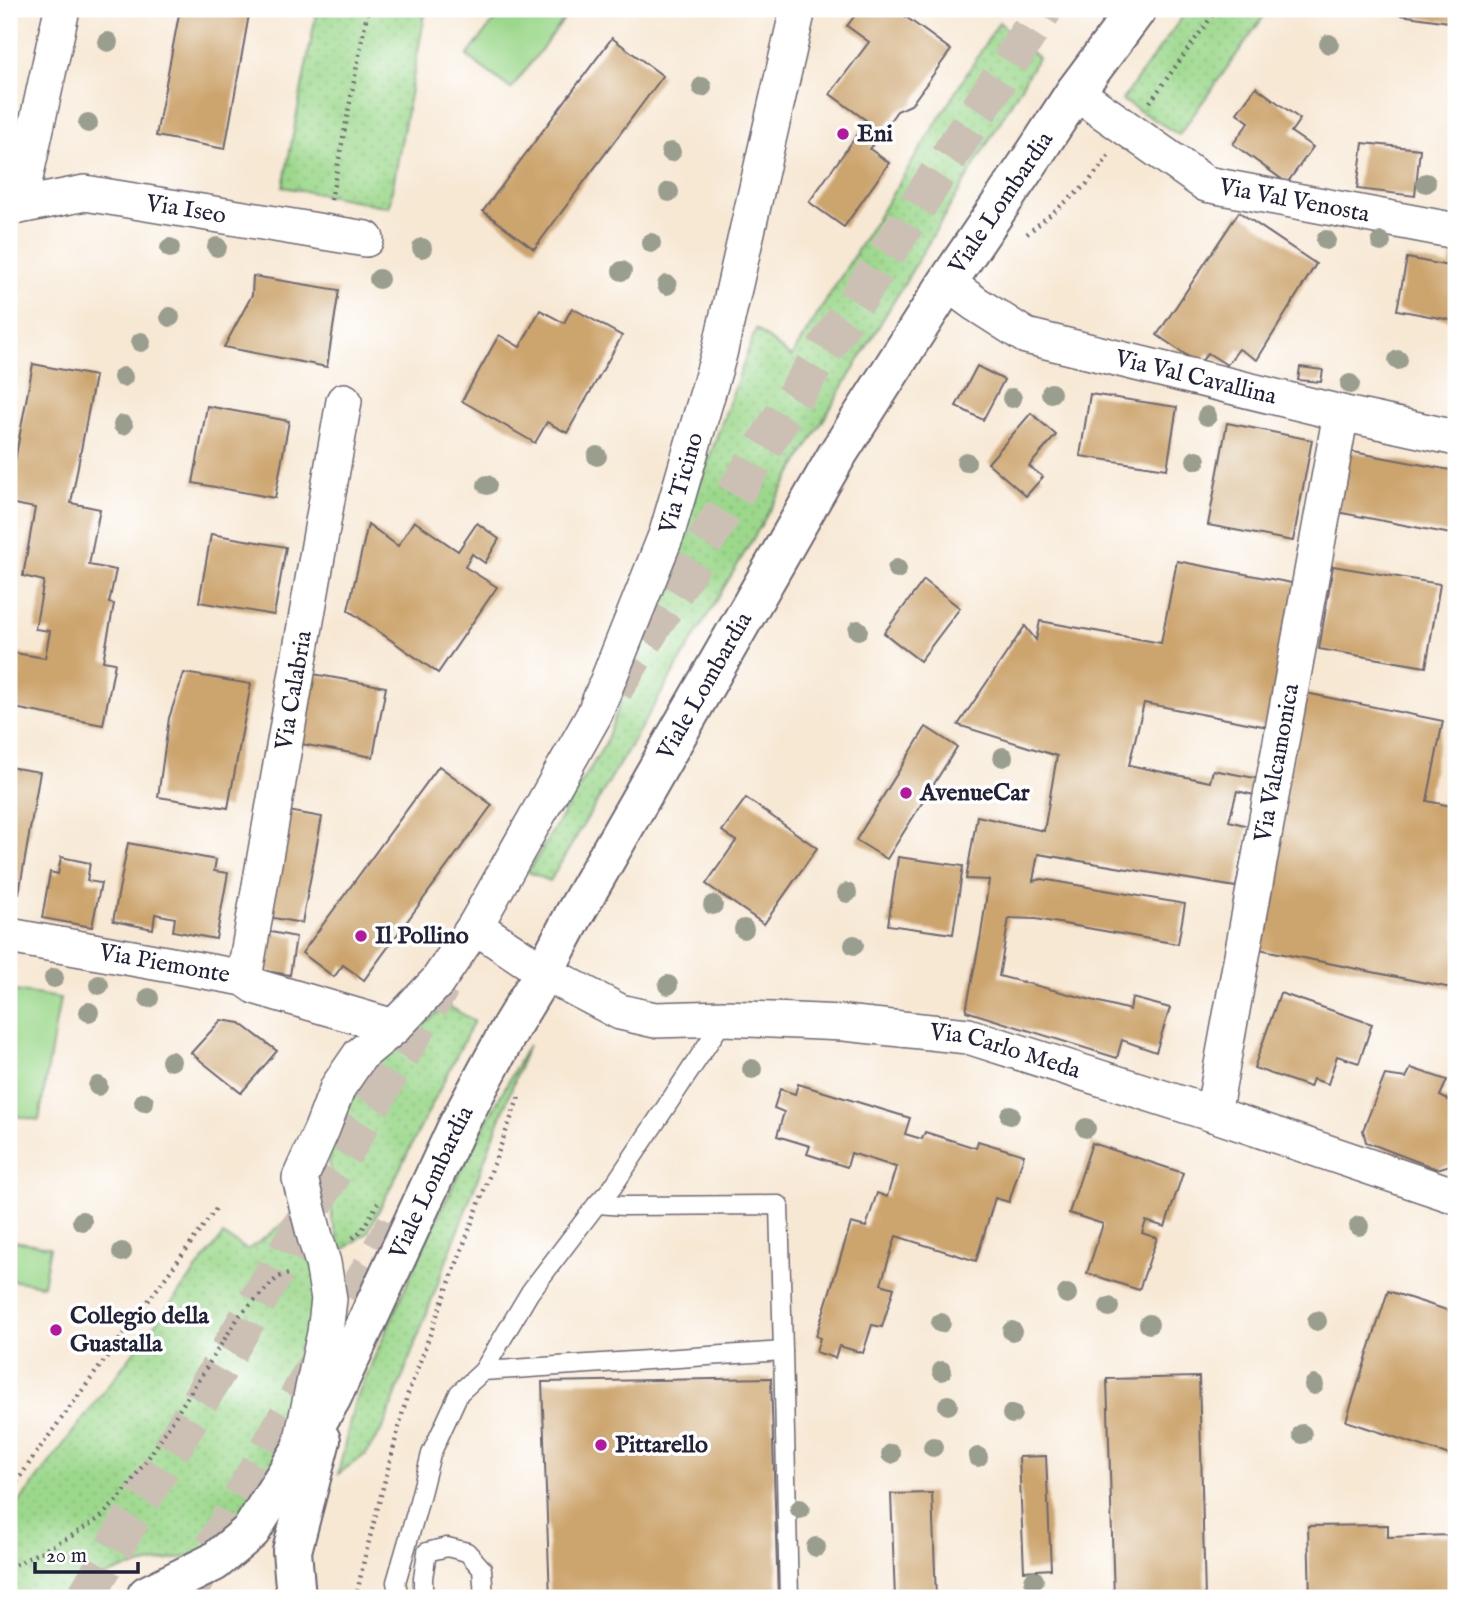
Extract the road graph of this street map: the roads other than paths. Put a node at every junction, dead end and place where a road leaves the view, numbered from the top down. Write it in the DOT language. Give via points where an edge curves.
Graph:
graph roads {
  1 [pos="62,9"];
  2 [pos="798,9"];
  3 [pos="1137,9"];
  4 [pos="1075,92"];
  5 [pos="14,205"];
  6 [pos="1456,231"];
  7 [pos="366,239"];
  8 [pos="947,283"];
  9 [pos="344,401"];
  10 [pos="1340,413"];
  11 [pos="1456,439"];
  12 [pos="475,926"];
  13 [pos="9,936"];
  14 [pos="544,972"];
  15 [pos="244,978"];
  16 [pos="725,1018"];
  17 [pos="394,1027"];
  18 [pos="1213,1114"];
  19 [pos="1456,1196"];
  20 [pos="597,1204"];
  21 [pos="783,1351"];
  22 [pos="483,1371"];
  23 [pos="332,1397"];
  24 [pos="299,1453"];
  25 [pos="151,1597"];
  26 [pos="296,1598"];
  27 [pos="399,1598"];
  28 [pos="423,1598"];
  29 [pos="484,1598"];
  30 [pos="789,1598"];
  1 -- 5 [label="street"];
  2 -- 12 [label="street, Via Ticino" via="719,354 667,533 594,715"];
  3 -- 4 [label="street, Viale Lombardia"];
  4 -- 6 [label="street, Via Val Venosta" via="1206,184"];
  4 -- 8 [label="street, Viale Lombardia"];
  5 -- 7 [label="street, Via Iseo" via="85,192"];
  8 -- 10 [label="street, Via Val Cavallina" via="1026,336"];
  8 -- 14 [label="street, Viale Lombardia" via="837,455"];
  9 -- 15 [label="street, Via Calabria"];
  10 -- 11 [label="street, Via Val Cavallina"];
  10 -- 18 [label="street, Via Valcamonica"];
  12 -- 14 [label="street, Via Carlo Meda"];
  12 -- 17 [label="street, Via Ticino" via="437,982"];
  13 -- 15 [label="street, Via Piemonte"];
  14 -- 16 [label="street, Via Carlo Meda" via="620,1012 655,1020"];
  14 -- 23 [label="street, Viale Lombardia" via="458,1125"];
  15 -- 17 [label="street, Via Piemonte" via="257,987"];
  16 -- 18 [label="street, Via Carlo Meda" via="844,1023 968,1036"];
  16 -- 20 [label="lane"];
  17 -- 24 [label="street, Via Ticino" via="360,1055 338,1087 300,1178 329,1299"];
  18 -- 19 [label="street, Via Carlo Meda"];
  20 -- 21 [label="lane" via="779,1205"];
  20 -- 22 [label="lane" via="530,1292"];
  21 -- 22 [label="lane"];
  21 -- 30 [label="lane"];
  22 -- 27 [label="lane" via="459,1393 431,1454 396,1582"];
  23 -- 24 [label="street, Viale Lombardia"];
  23 -- 26 [label="street, Viale Lombardia" via="292,1550"];
  24 -- 25 [label="street, Viale Lombardia" via="251,1531 214,1562"];
  28 -- 29 [label="lane" via="427,1552 447,1547 467,1552 482,1569"];
}
